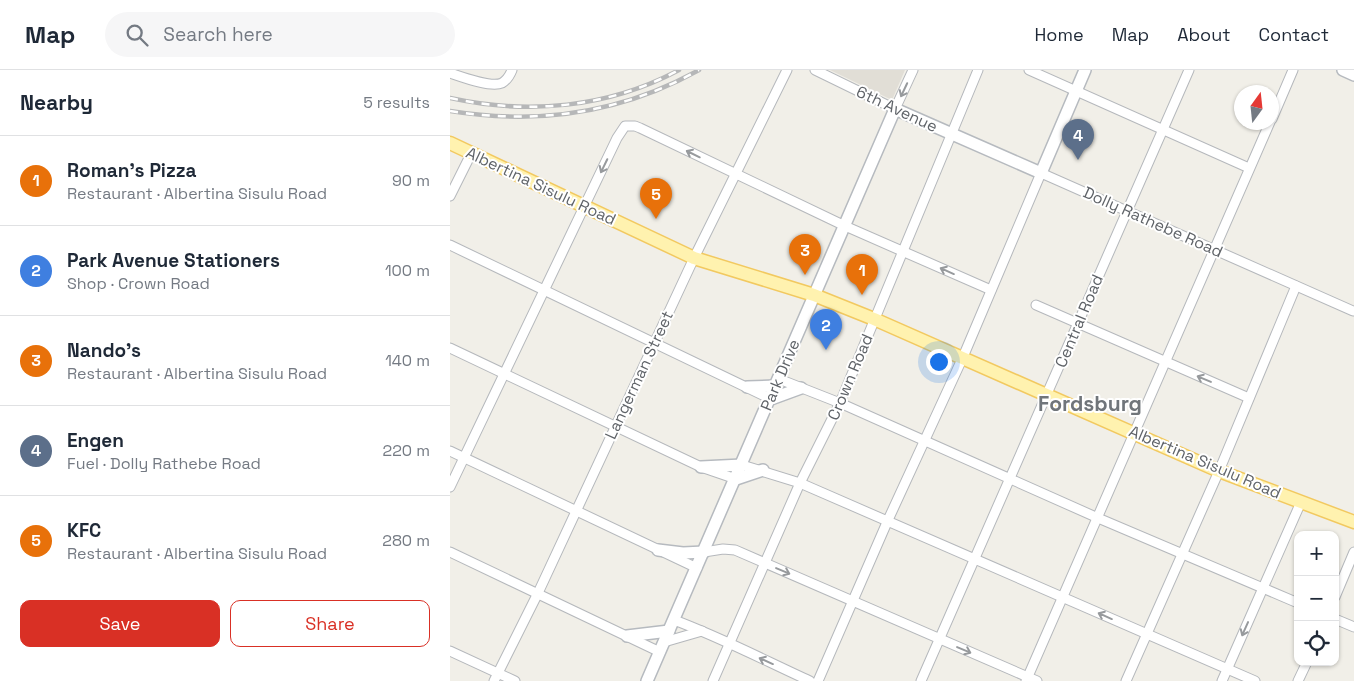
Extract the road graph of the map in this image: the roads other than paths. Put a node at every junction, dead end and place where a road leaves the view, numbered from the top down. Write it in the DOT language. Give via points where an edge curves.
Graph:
graph roads {
  1 [pos="512,70"];
  2 [pos="787,70"];
  3 [pos="815,70"];
  4 [pos="913,70"];
  5 [pos="978,70"];
  6 [pos="1029,70"];
  7 [pos="1085,70"];
  8 [pos="1189,70"];
  9 [pos="1293,70"];
  10 [pos="1342,70"];
  11 [pos="450,74"];
  12 [pos="1354,76"];
  13 [pos="1076,91"];
  14 [pos="1279,103"];
  15 [pos="895,109"];
  16 [pos="1162,130"];
  17 [pos="1266,130"];
  18 [pos="952,134"];
  19 [pos="450,143"];
  20 [pos="472,154"];
  21 [pos="1249,168"];
  22 [pos="1041,173"];
  23 [pos="736,175"];
  24 [pos="450,196"];
  25 [pos="584,207"];
  26 [pos="1128,211"];
  27 [pos="845,226"];
  28 [pos="450,245"];
  29 [pos="1214,249"];
  30 [pos="902,251"];
  31 [pos="694,258"];
  32 [pos="1296,286"];
  33 [pos="545,290"];
  34 [pos="991,290"];
  35 [pos="814,295"];
  36 [pos="1036,305"];
  37 [pos="1353,310"];
  38 [pos="874,319"];
  39 [pos="1077,324"];
  40 [pos="655,342"];
  41 [pos="450,348"];
  42 [pos="963,357"];
  43 [pos="1166,363"];
  44 [pos="503,374"];
  45 [pos="777,383"];
  46 [pos="747,387"];
  47 [pos="801,388"];
  48 [pos="1047,395"];
  49 [pos="1249,398"];
  50 [pos="771,399"];
  51 [pos="840,403"];
  52 [pos="614,426"];
  53 [pos="1136,433"];
  54 [pos="924,441"];
  55 [pos="450,451"];
  56 [pos="465,458"];
  57 [pos="742,464"];
  58 [pos="701,468"];
  59 [pos="763,470"];
  60 [pos="1219,470"];
  61 [pos="736,479"];
  62 [pos="1010,479"];
  63 [pos="800,483"];
  64 [pos="450,487"];
  65 [pos="1301,502"];
  66 [pos="576,510"];
  67 [pos="1098,518"];
  68 [pos="888,520"];
  69 [pos="1354,522"];
  70 [pos="658,550"];
  71 [pos="450,552"];
  72 [pos="704,552"];
  73 [pos="1354,552"];
  74 [pos="1182,554"];
  75 [pos="975,558"];
  76 [pos="765,563"];
  77 [pos="697,568"];
  78 [pos="1339,588"];
  79 [pos="1263,589"];
  80 [pos="538,593"];
  81 [pos="1063,597"];
  82 [pos="853,601"];
  83 [pos="1294,601"];
  84 [pos="1339,621"];
  85 [pos="1354,627"];
  86 [pos="702,631"];
  87 [pos="1147,634"];
  88 [pos="627,636"];
  89 [pos="667,636"];
  90 [pos="940,639"];
  91 [pos="729,645"];
  92 [pos="450,651"];
  93 [pos="1304,666"];
  94 [pos="1227,669"];
  95 [pos="496,677"];
  96 [pos="807,680"];
  97 [pos="1031,680"];
  98 [pos="515,681"];
  99 [pos="648,681"];
  100 [pos="713,681"];
  101 [pos="818,681"];
  102 [pos="921,681"];
  103 [pos="1126,681"];
  104 [pos="1222,681"];
  105 [pos="1255,681"];
  106 [pos="1298,681"];
  1 -- 11 [label="street" via="504,81 495,84"];
  2 -- 23 [label="street, Langerman Street"];
  3 -- 15 [label="street, 6th Avenue"];
  4 -- 15 [label="street, Park Drive, one-way"];
  5 -- 18 [label="street, Crown Road"];
  6 -- 13 [label="street"];
  7 -- 13 [label="street"];
  8 -- 16 [label="street, Central Road"];
  9 -- 14 [label="street"];
  10 -- 12 [label="street"];
  13 -- 16 [label="street"];
  13 -- 22 [label="street"];
  15 -- 18 [label="street, 6th Avenue"];
  15 -- 27 [label="street, Park Drive"];
  16 -- 21 [label="street"];
  16 -- 26 [label="street, Central Road"];
  17 -- 21 [label="street"];
  18 -- 22 [label="street, Dolly Rathebe Road"];
  18 -- 30 [label="street, Crown Road"];
  19 -- 20 [label="main road, Albertina Sisulu Road"];
  20 -- 24 [label="street"];
  20 -- 25 [label="main road, Albertina Sisulu Road"];
  21 -- 29 [label="street"];
  22 -- 26 [label="street, Dolly Rathebe Road"];
  22 -- 34 [label="street"];
  23 -- 25 [label="street, one-way" via="640,128 625,126"];
  23 -- 27 [label="street"];
  23 -- 31 [label="street, Langerman Street"];
  25 -- 31 [label="main road, Albertina Sisulu Road"];
  25 -- 33 [label="street"];
  26 -- 29 [label="street, Dolly Rathebe Road"];
  26 -- 39 [label="street, Central Road"];
  27 -- 30 [label="street"];
  27 -- 35 [label="street, Park Drive"];
  28 -- 33 [label="street"];
  29 -- 32 [label="street, Dolly Rathebe Road"];
  29 -- 43 [label="street"];
  34 -- 30 [label="street, one-way"];
  30 -- 38 [label="street, Crown Road"];
  31 -- 35 [label="main road, Albertina Sisulu Road"];
  31 -- 40 [label="street, Langerman Street"];
  32 -- 37 [label="street, Dolly Rathebe Road"];
  32 -- 49 [label="street"];
  33 -- 40 [label="street"];
  33 -- 44 [label="street"];
  34 -- 42 [label="street"];
  35 -- 38 [label="main road, Albertina Sisulu Road"];
  35 -- 45 [label="street, Park Drive"];
  36 -- 39 [label="street"];
  38 -- 42 [label="main road, Albertina Sisulu Road"];
  38 -- 51 [label="street, Crown Road"];
  39 -- 43 [label="street"];
  39 -- 48 [label="street, Central Road"];
  40 -- 46 [label="street"];
  40 -- 52 [label="street, Langerman Street"];
  41 -- 44 [label="street"];
  42 -- 48 [label="main road, Albertina Sisulu Road"];
  42 -- 54 [label="street"];
  49 -- 43 [label="street, one-way"];
  43 -- 53 [label="street"];
  44 -- 52 [label="street"];
  44 -- 56 [label="street"];
  45 -- 46 [label="street"];
  45 -- 47 [label="street"];
  45 -- 50 [label="street, Park Drive"];
  46 -- 50 [label="street"];
  47 -- 50 [label="street"];
  47 -- 51 [label="street"];
  48 -- 53 [label="main road, Albertina Sisulu Road"];
  48 -- 62 [label="street, Central Road"];
  49 -- 60 [label="street"];
  50 -- 57 [label="street, Park Drive"];
  51 -- 54 [label="street"];
  51 -- 63 [label="street, Crown Road"];
  52 -- 58 [label="street"];
  52 -- 66 [label="street, Langerman Street"];
  53 -- 60 [label="main road, Albertina Sisulu Road"];
  53 -- 67 [label="street"];
  54 -- 62 [label="street"];
  54 -- 68 [label="street"];
  55 -- 56 [label="street"];
  56 -- 64 [label="street"];
  56 -- 66 [label="street"];
  57 -- 58 [label="street"];
  57 -- 59 [label="street"];
  57 -- 61 [label="street, Park Drive"];
  58 -- 61 [label="street"];
  59 -- 61 [label="street"];
  59 -- 63 [label="street"];
  60 -- 65 [label="main road, Albertina Sisulu Road"];
  60 -- 74 [label="street"];
  61 -- 72 [label="street, Park Drive"];
  62 -- 67 [label="street"];
  62 -- 75 [label="street, Central Road"];
  63 -- 68 [label="street"];
  63 -- 76 [label="street, Crown Road"];
  65 -- 69 [label="main road, Albertina Sisulu Road"];
  65 -- 79 [label="street"];
  66 -- 70 [label="street"];
  66 -- 80 [label="street, Langerman Street"];
  67 -- 74 [label="street"];
  67 -- 81 [label="street"];
  68 -- 75 [label="street"];
  68 -- 82 [label="street"];
  70 -- 72 [label="street"];
  70 -- 77 [label="street"];
  71 -- 80 [label="street"];
  72 -- 76 [label="street" via="729,549"];
  72 -- 77 [label="street, Park Drive"];
  73 -- 78 [label="street"];
  74 -- 79 [label="street"];
  74 -- 87 [label="street"];
  75 -- 81 [label="street"];
  75 -- 90 [label="street, Central Road"];
  76 -- 82 [label="street, one-way"];
  76 -- 91 [label="street, Crown Road"];
  77 -- 89 [label="street, Park Drive"];
  79 -- 83 [label="street"];
  79 -- 94 [label="street, one-way"];
  80 -- 88 [label="street"];
  80 -- 95 [label="street, Langerman Street"];
  87 -- 81 [label="street, one-way"];
  81 -- 97 [label="street"];
  82 -- 90 [label="street"];
  82 -- 101 [label="street"];
  84 -- 85 [label="street"];
  86 -- 89 [label="street"];
  86 -- 89 [label="street"];
  86 -- 91 [label="street"];
  87 -- 94 [label="street"];
  87 -- 103 [label="street"];
  88 -- 89 [label="street"];
  88 -- 89 [label="street"];
  89 -- 99 [label="street, Park Drive"];
  90 -- 97 [label="street, one-way"];
  90 -- 102 [label="street, Central Road"];
  96 -- 91 [label="street, one-way"];
  91 -- 100 [label="street, Crown Road"];
  92 -- 95 [label="street"];
  93 -- 106 [label="street"];
  94 -- 104 [label="street"];
  94 -- 105 [label="street"];
  95 -- 98 [label="street"];
}
